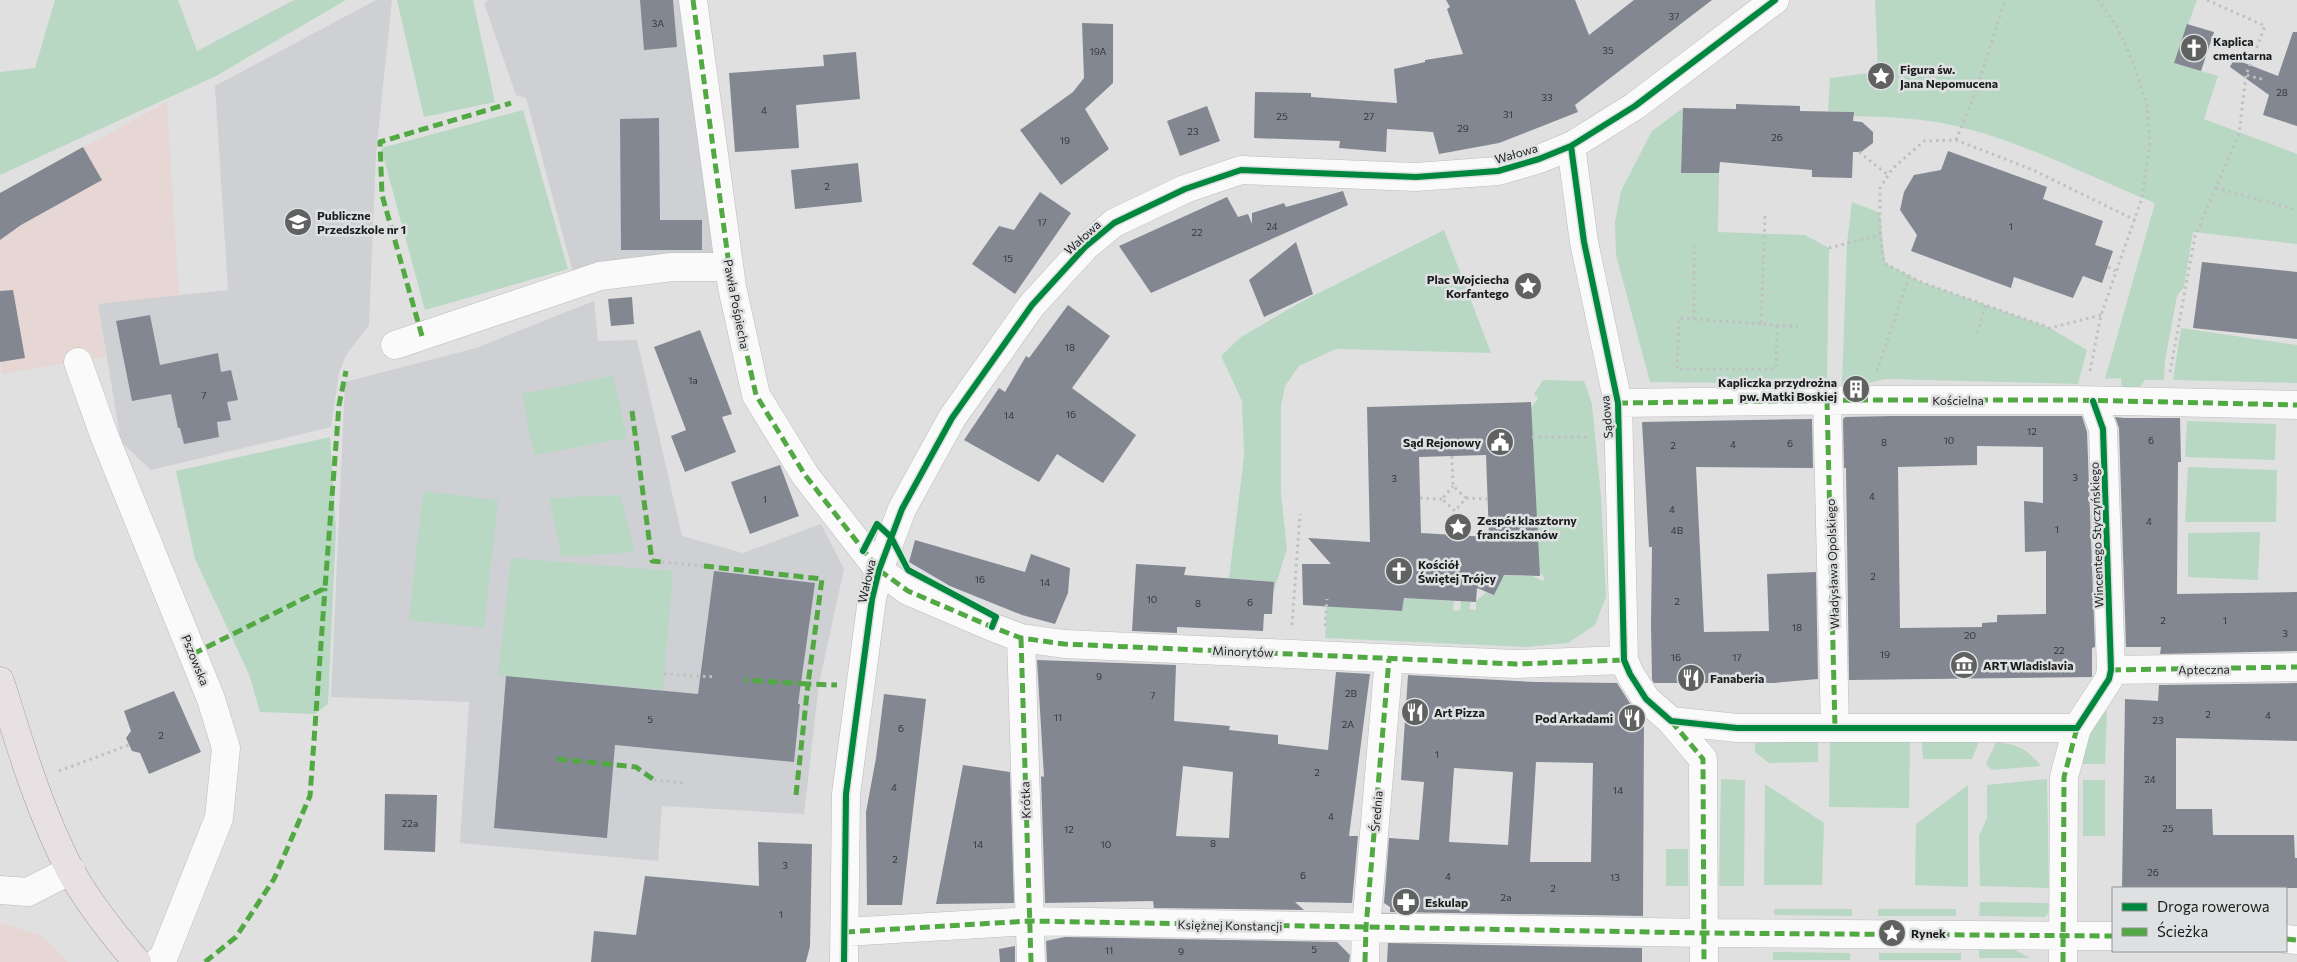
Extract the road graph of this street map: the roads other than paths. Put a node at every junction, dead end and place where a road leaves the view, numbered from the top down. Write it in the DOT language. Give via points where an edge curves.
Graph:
graph roads {
  1 [pos="694,0"];
  2 [pos="1770,1"];
  3 [pos="1571,146"];
  4 [pos="729,267"];
  5 [pos="396,345"];
  6 [pos="78,362"];
  7 [pos="2091,390"];
  8 [pos="1827,400"];
  9 [pos="1618,403"];
  10 [pos="2297,405"];
  11 [pos="878,570"];
  12 [pos="1021,638"];
  13 [pos="1389,660"];
  14 [pos="1624,660"];
  15 [pos="2297,667"];
  16 [pos="2111,670"];
  17 [pos="0,681"];
  18 [pos="1671,721"];
  19 [pos="1835,728"];
  20 [pos="2077,728"];
  21 [pos="71,870"];
  22 [pos="0,890"];
  23 [pos="1029,921"];
  24 [pos="1366,927"];
  25 [pos="845,932"];
  26 [pos="1703,933"];
  27 [pos="2112,936"];
  28 [pos="2063,949"];
  29 [pos="137,962"];
  30 [pos="158,962"];
  31 [pos="844,962"];
  32 [pos="1031,962"];
  33 [pos="1365,962"];
  34 [pos="1704,962"];
  1 -- 4 [label="street, Pawła Pośpiecha"];
  2 -- 3 [label="street, Wałowa" via="1634,106"];
  3 -- 9 [label="street, Sądowa" via="1584,242"];
  3 -- 11 [label="street, Wałowa" via="1498,170 1416,177 1241,170 1185,190 1114,223 1085,247 1032,305 974,384 917,477"];
  4 -- 5 [label="street" via="672,267 600,276"];
  4 -- 11 [label="street, Pawła Pośpiecha" via="756,395 805,475"];
  6 -- 30 [label="street, Pszowska" via="104,435 212,699 226,748 219,818 164,956"];
  7 -- 8 [label="street, Kościelna"];
  7 -- 10 [label="street, Kościelna"];
  7 -- 16 [label="street, Wincentego Styczyńskiego" via="2104,429"];
  8 -- 9 [label="street, Kościelna"];
  8 -- 19 [label="street, Władysława Opolskiego"];
  9 -- 14 [label="street, Sądowa"];
  11 -- 12 [label="street, Minorytów" via="908,591"];
  11 -- 25 [label="street, Wałowa" via="846,794"];
  12 -- 13 [label="street, Minorytów" via="1064,644"];
  12 -- 23 [label="street, Krótka"];
  13 -- 14 [label="street, Minorytów" via="1516,664"];
  13 -- 24 [label="street, Średnia"];
  14 -- 18 [label="street" via="1646,699"];
  15 -- 16 [label="street, Apteczna"];
  16 -- 20 [label="street" via="2109,679"];
  17 -- 21 [label="main road" via="30,780"];
  18 -- 19 [label="street" via="1737,728"];
  18 -- 26 [label="street" via="1703,759"];
  19 -- 20 [label="street"];
  20 -- 28 [label="street" via="2064,776"];
  21 -- 22 [label="street" via="28,892"];
  21 -- 29 [label="main road"];
  23 -- 24 [label="street, Księżnej Konstancji"];
  23 -- 25 [label="street, Księżnej Konstancji"];
  23 -- 32 [label="street, Krótka"];
  24 -- 26 [label="street, Księżnej Konstancji"];
  24 -- 33 [label="street, Średnia"];
  25 -- 31 [label="street"];
  26 -- 28 [label="street"];
  26 -- 34 [label="street"];
  27 -- 28 [label="street"];
}
